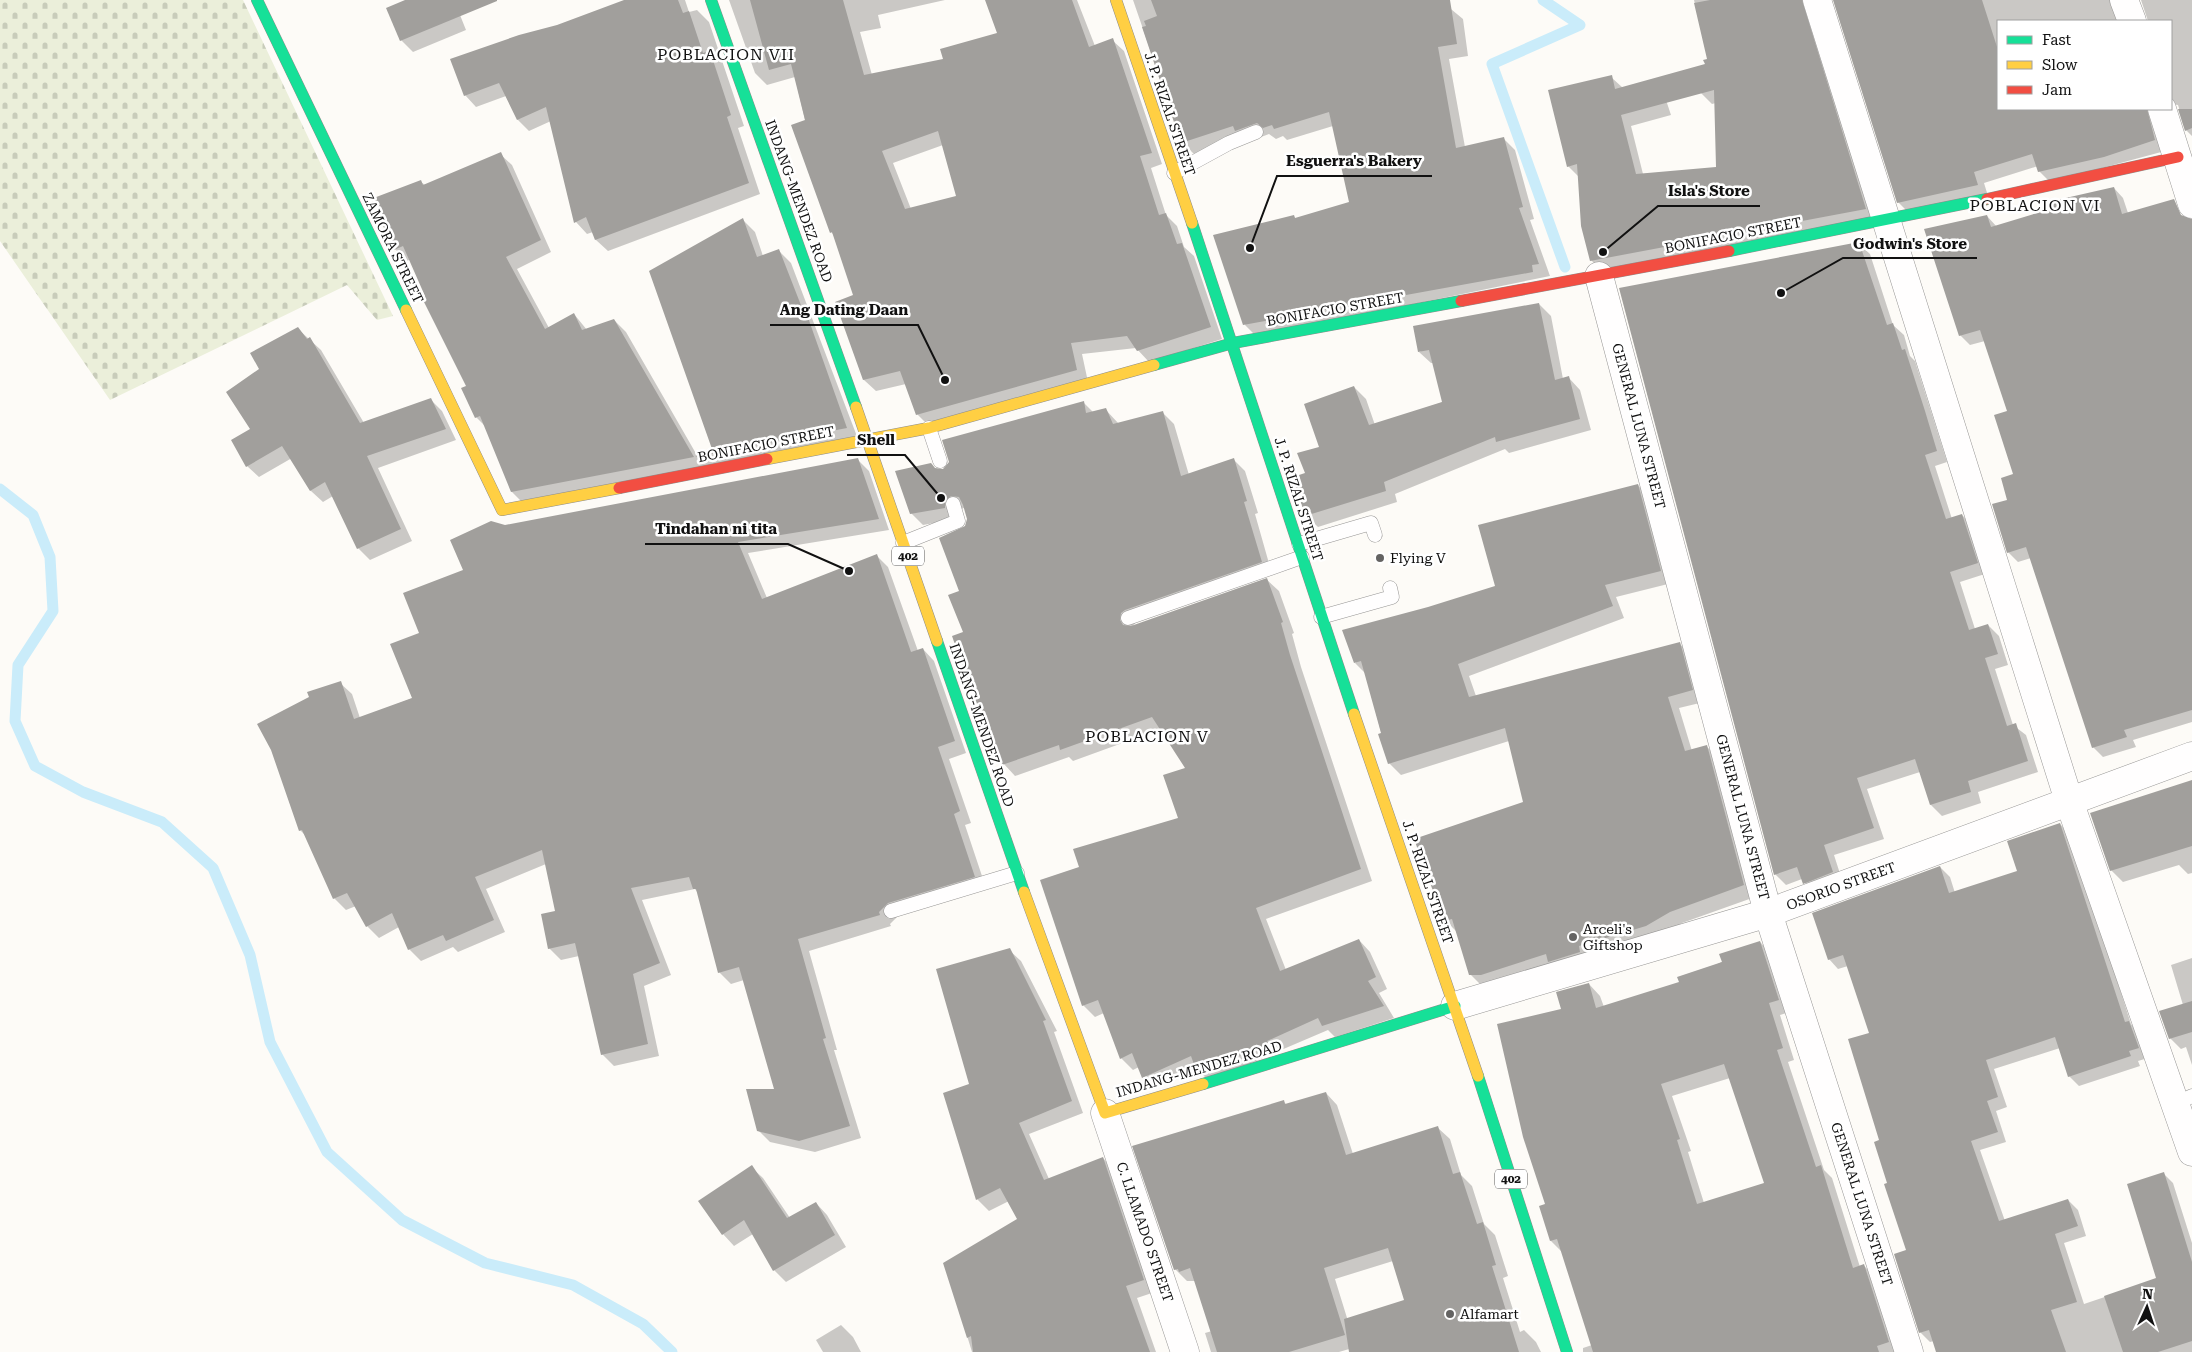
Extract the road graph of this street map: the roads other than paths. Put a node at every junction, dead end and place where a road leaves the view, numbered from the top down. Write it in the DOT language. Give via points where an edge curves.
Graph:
graph roads {
  1 [pos="257,0"];
  2 [pos="711,0"];
  3 [pos="1116,0"];
  4 [pos="1816,0"];
  5 [pos="2124,0"];
  6 [pos="2132,20"];
  7 [pos="2162,110"];
  8 [pos="1256,132"];
  9 [pos="2178,156"];
  10 [pos="1174,173"];
  11 [pos="2192,204"];
  12 [pos="1887,221"];
  13 [pos="1599,276"];
  14 [pos="1233,343"];
  15 [pos="929,428"];
  16 [pos="868,440"];
  17 [pos="940,461"];
  18 [pos="953,504"];
  19 [pos="502,510"];
  20 [pos="1375,535"];
  21 [pos="903,542"];
  22 [pos="1300,550"];
  23 [pos="1390,588"];
  24 [pos="1321,617"];
  25 [pos="1128,618"];
  26 [pos="2192,756"];
  27 [pos="2069,801"];
  28 [pos="1017,873"];
  29 [pos="891,910"];
  30 [pos="1768,913"];
  31 [pos="1455,1006"];
  32 [pos="2183,1100"];
  33 [pos="1105,1113"];
  34 [pos="2192,1152"];
  35 [pos="1185,1352"];
  36 [pos="1567,1352"];
  37 [pos="1909,1352"];
  1 -- 19 [label="main road, ZAMORA STREET"];
  2 -- 16 [label="main road, INDANG-MENDEZ ROAD / 402"];
  3 -- 10 [label="main road, J. P. RIZAL STREET"];
  4 -- 12 [label="street"];
  5 -- 6 [label="street"];
  7 -- 9 [label="street"];
  8 -- 10 [label="lane"];
  9 -- 11 [label="street"];
  9 -- 12 [label="main road, BONIFACIO STREET"];
  10 -- 14 [label="main road, J. P. RIZAL STREET"];
  12 -- 13 [label="main road, BONIFACIO STREET"];
  12 -- 27 [label="street"];
  13 -- 14 [label="main road, BONIFACIO STREET"];
  13 -- 30 [label="street, GENERAL LUNA STREET"];
  14 -- 15 [label="main road, BONIFACIO STREET"];
  14 -- 22 [label="main road, J. P. RIZAL STREET"];
  15 -- 16 [label="main road, BONIFACIO STREET"];
  15 -- 17 [label="lane"];
  16 -- 19 [label="main road, BONIFACIO STREET"];
  16 -- 21 [label="main road, INDANG-MENDEZ ROAD / 402"];
  18 -- 21 [label="lane" via="958,521"];
  20 -- 22 [label="lane" via="1371,523"];
  21 -- 28 [label="main road, INDANG-MENDEZ ROAD / 402"];
  22 -- 24 [label="main road, J. P. RIZAL STREET"];
  22 -- 25 [label="lane"];
  23 -- 24 [label="lane" via="1392,597"];
  24 -- 31 [label="main road, J. P. RIZAL STREET"];
  26 -- 27 [label="street, OSORIO STREET"];
  27 -- 30 [label="street, OSORIO STREET"];
  27 -- 32 [label="street"];
  28 -- 29 [label="lane"];
  28 -- 33 [label="main road, INDANG-MENDEZ ROAD / 402"];
  30 -- 31 [label="street, OSORIO STREET"];
  30 -- 37 [label="street, GENERAL LUNA STREET"];
  31 -- 33 [label="main road, INDANG-MENDEZ ROAD"];
  31 -- 36 [label="main road, 402"];
  32 -- 34 [label="street"];
  33 -- 35 [label="street, C. LLAMADO STREET"];
}
